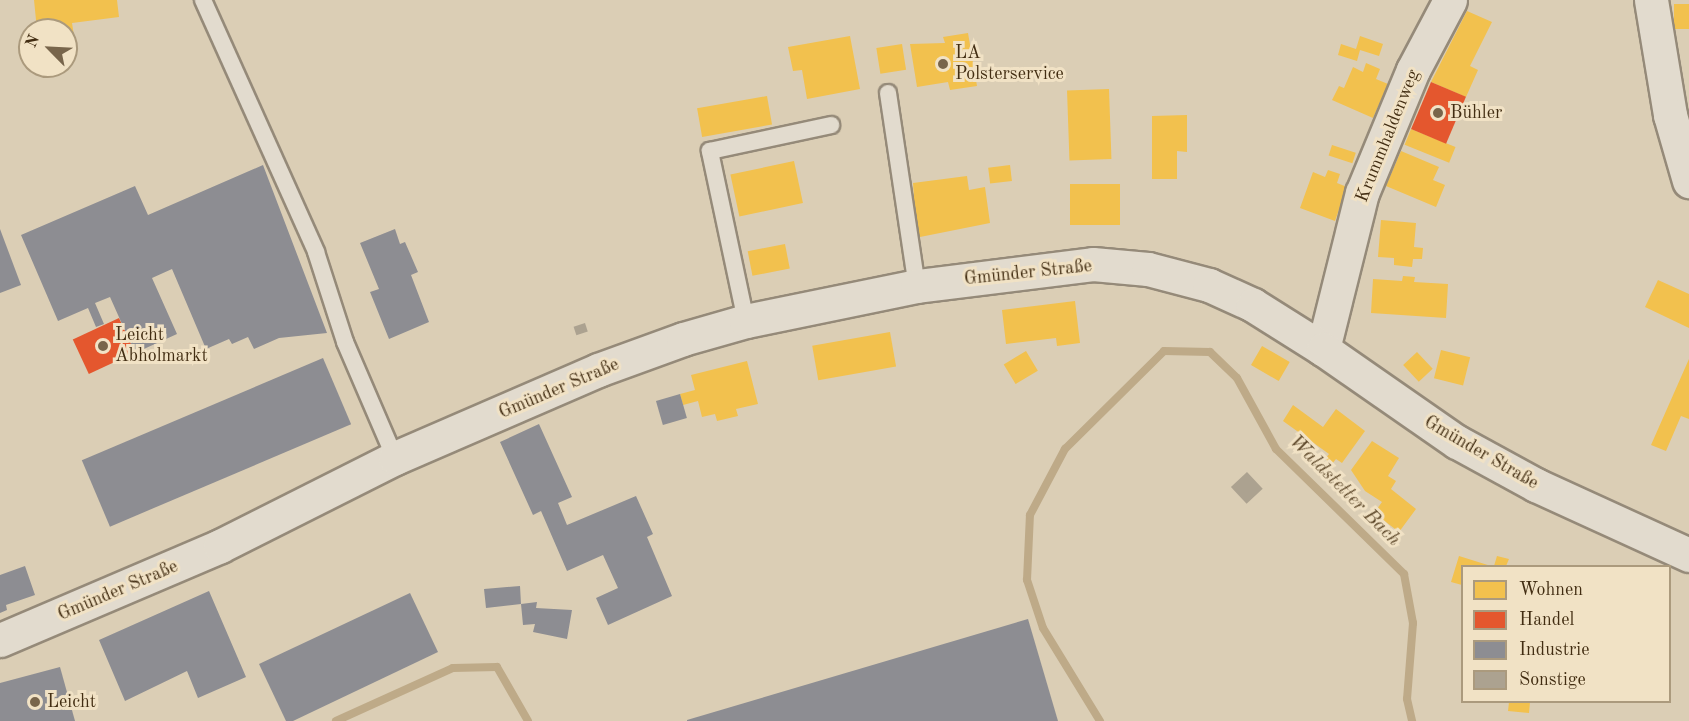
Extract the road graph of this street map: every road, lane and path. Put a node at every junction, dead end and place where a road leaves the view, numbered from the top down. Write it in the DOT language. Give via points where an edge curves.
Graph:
graph roads {
  1 [pos="203,0"];
  2 [pos="1450,0"];
  3 [pos="1651,0"];
  4 [pos="888,93"];
  5 [pos="831,125"];
  6 [pos="1689,181"];
  7 [pos="917,286"];
  8 [pos="746,321"];
  9 [pos="1323,349"];
  10 [pos="395,458"];
  11 [pos="1689,555"];
  12 [pos="0,640"];
  1 -- 10 [label="lane" via="316,252 345,342"];
  2 -- 9 [label="street, Krummhaldenweg" via="1413,70 1362,193"];
  3 -- 6 [label="street" via="1670,115"];
  4 -- 7 [label="lane"];
  5 -- 8 [label="lane" via="710,151"];
  7 -- 8 [label="street, Gmünder Straße"];
  7 -- 9 [label="street, Gmünder Straße" via="1093,264 1148,270 1209,285 1252,305"];
  8 -- 10 [label="street, Gmünder Straße" via="598,370"];
  9 -- 11 [label="street, Gmünder Straße" via="1456,442 1536,485"];
  10 -- 12 [label="street, Gmünder Straße" via="220,546"];
}
